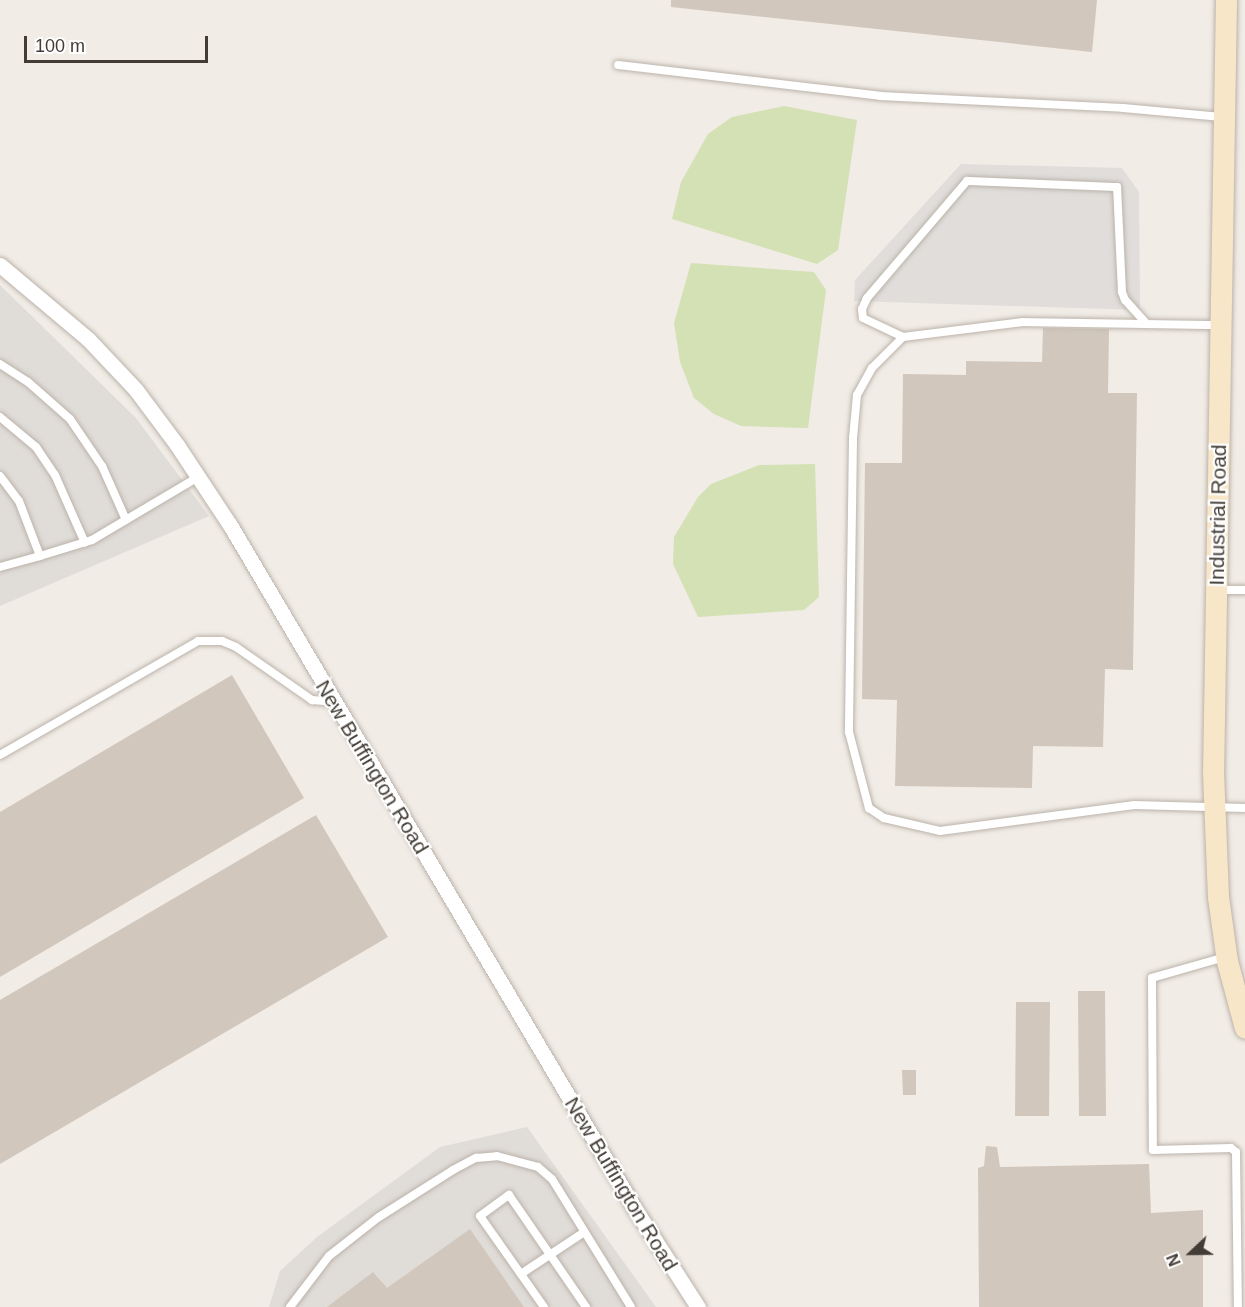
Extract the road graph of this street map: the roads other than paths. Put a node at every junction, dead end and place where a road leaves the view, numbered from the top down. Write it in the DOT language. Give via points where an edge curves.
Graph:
graph roads {
  1 [pos="1226,0"];
  2 [pos="618,65"];
  3 [pos="1224,118"];
  4 [pos="0,265"];
  5 [pos="1145,322"];
  6 [pos="1221,325"];
  7 [pos="903,337"];
  8 [pos="0,364"];
  9 [pos="0,417"];
  10 [pos="0,476"];
  11 [pos="198,477"];
  12 [pos="126,520"];
  13 [pos="86,543"];
  14 [pos="40,556"];
  15 [pos="0,567"];
  16 [pos="1216,590"];
  17 [pos="1245,590"];
  18 [pos="333,702"];
  19 [pos="0,755"];
  20 [pos="1214,808"];
  21 [pos="1245,808"];
  22 [pos="1227,957"];
  23 [pos="1245,1028"];
  24 [pos="583,1233"];
  25 [pos="549,1254"];
  26 [pos="521,1274"];
  27 [pos="290,1307"];
  28 [pos="543,1307"];
  29 [pos="586,1307"];
  30 [pos="631,1307"];
  31 [pos="698,1307"];
  32 [pos="1238,1307"];
  1 -- 3 [label="main road, Industrial Road"];
  2 -- 3 [label="lane" via="880,96 1123,108"];
  3 -- 6 [label="main road, Industrial Road"];
  4 -- 11 [label="street, New Buffington Road" via="88,339 136,390"];
  5 -- 6 [label="lane"];
  5 -- 7 [label="lane" via="1023,321"];
  5 -- 7 [label="lane" via="1122,292 1118,188 967,181 862,309 862,318"];
  6 -- 16 [label="main road, Industrial Road"];
  7 -- 20 [label="lane" via="872,368 857,395 853,438 849,732 869,808 884,818 940,831 1134,805"];
  8 -- 12 [label="lane" via="28,382 70,419 102,466"];
  9 -- 13 [label="lane" via="43,456"];
  10 -- 14 [label="lane" via="20,501"];
  11 -- 12 [label="lane"];
  11 -- 18 [label="street, New Buffington Road"];
  12 -- 13 [label="lane"];
  13 -- 14 [label="lane"];
  14 -- 15 [label="lane"];
  16 -- 17 [label="lane"];
  16 -- 20 [label="main road, Industrial Road"];
  18 -- 19 [label="lane" via="312,700 236,647 222,641 198,641"];
  18 -- 31 [label="street, New Buffington Road"];
  20 -- 21 [label="lane"];
  20 -- 22 [label="main road, Industrial Road" via="1218,897"];
  22 -- 23 [label="main road, Industrial Road"];
  22 -- 32 [label="lane" via="1152,978 1153,1150 1231,1148 1236,1152"];
  24 -- 25 [label="lane"];
  24 -- 27 [label="lane" via="552,1179 538,1167 497,1155 476,1158 379,1217 329,1256"];
  24 -- 30 [label="lane"];
  25 -- 26 [label="lane"];
  25 -- 26 [label="lane" via="509,1195 480,1216"];
  25 -- 29 [label="lane"];
  26 -- 28 [label="lane"];
}
